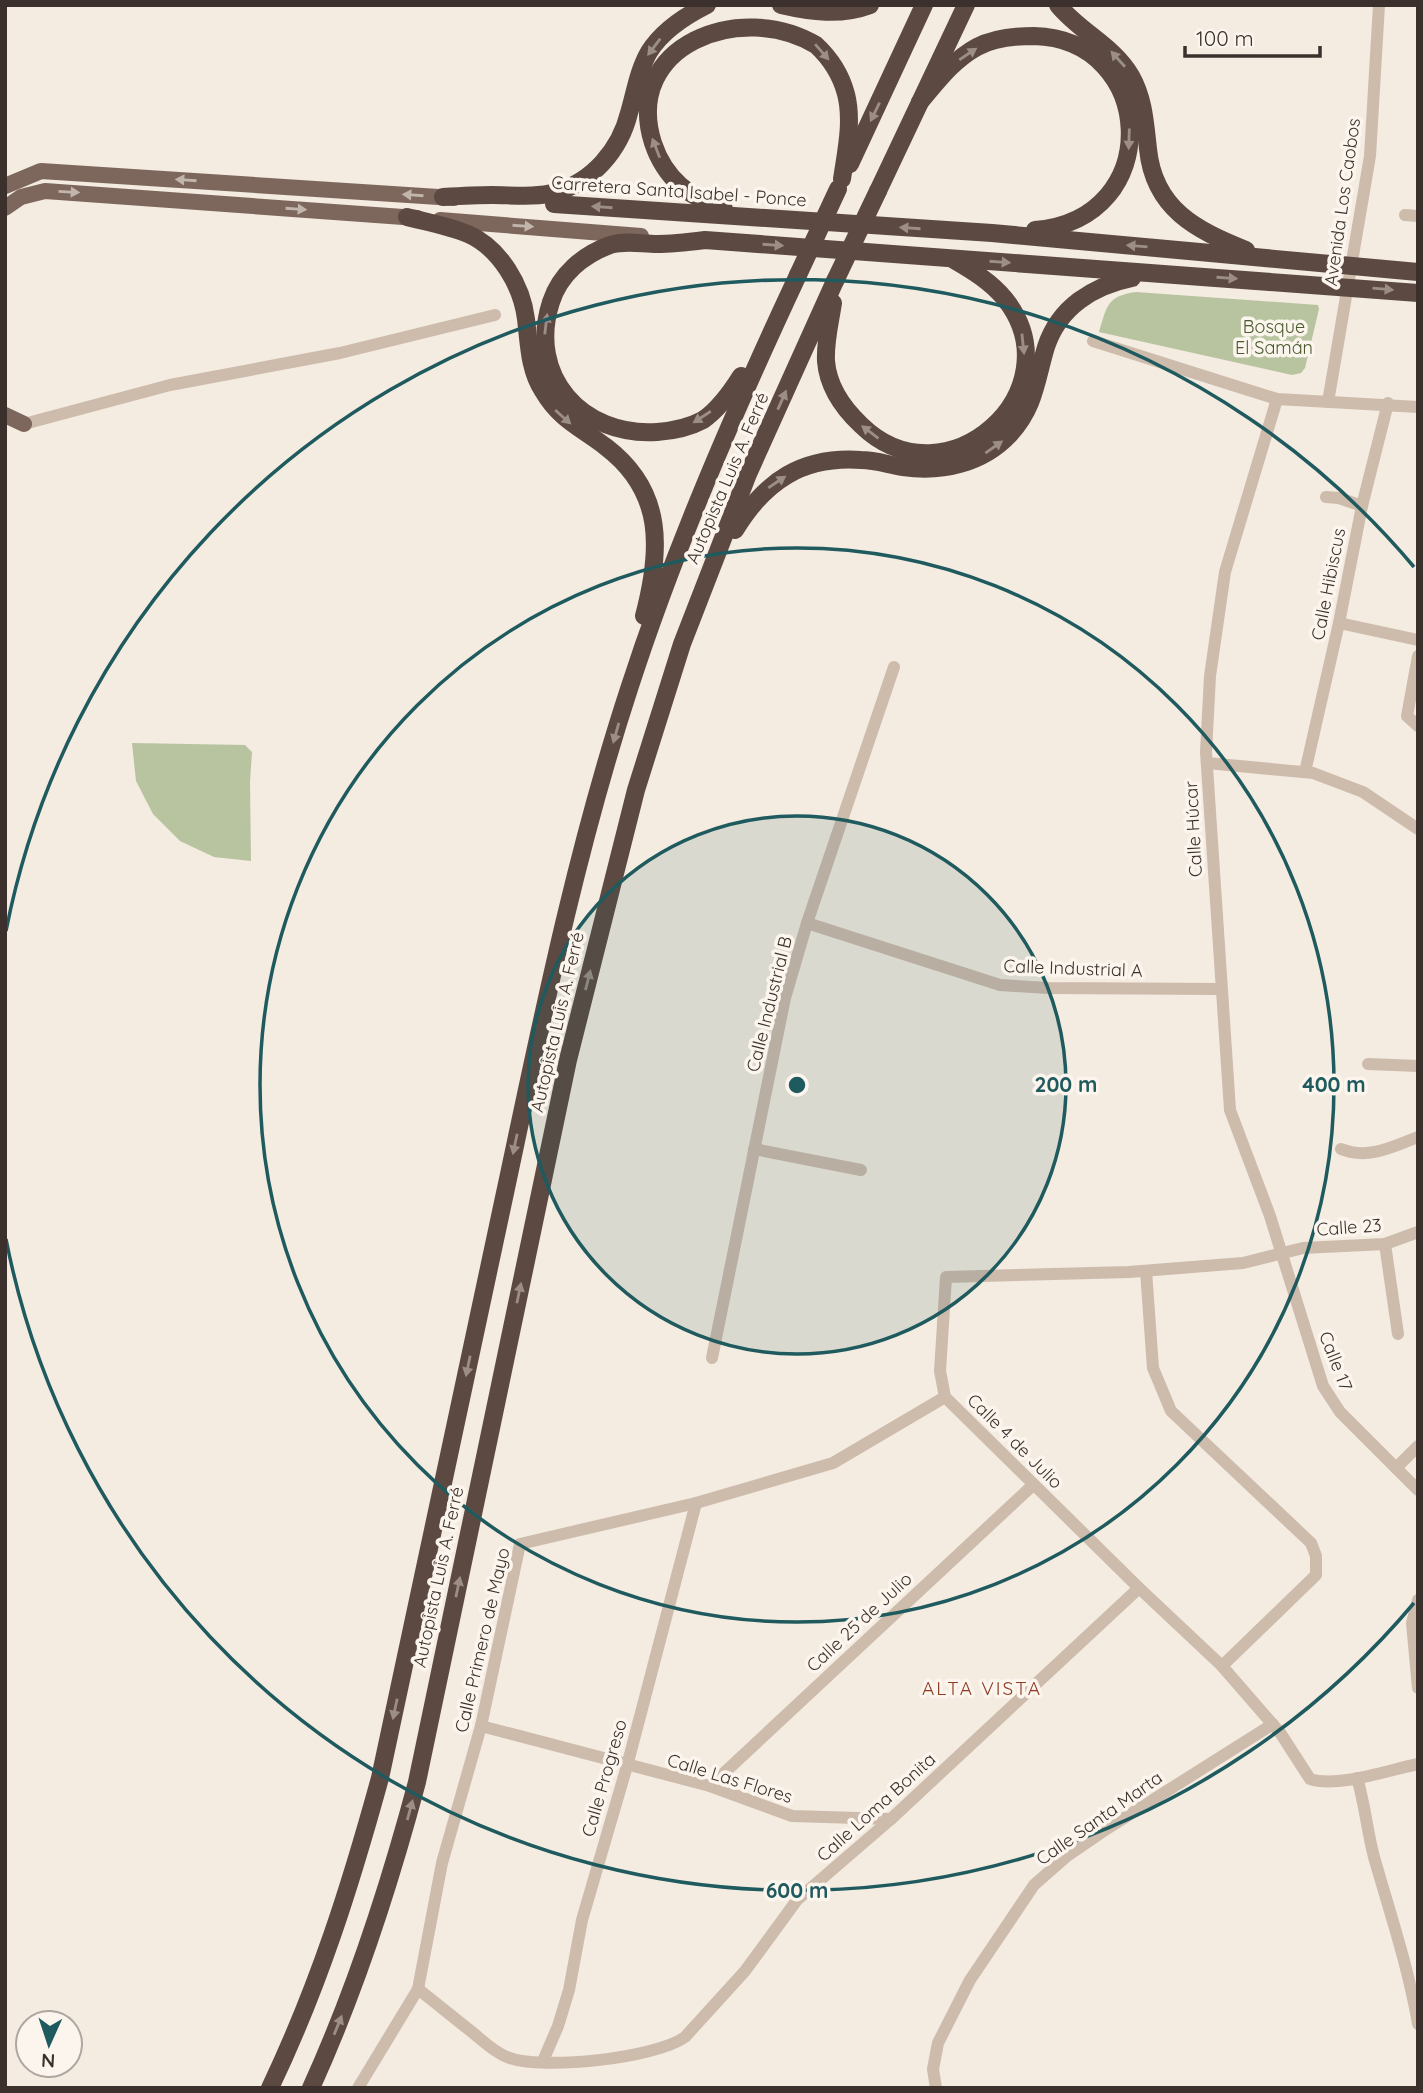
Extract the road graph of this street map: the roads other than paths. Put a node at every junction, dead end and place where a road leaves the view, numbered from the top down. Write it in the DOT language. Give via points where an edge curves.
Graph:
graph roads {
  1 [pos="707,5"];
  2 [pos="781,5"];
  3 [pos="870,5"];
  4 [pos="924,5"];
  5 [pos="966,5"];
  6 [pos="1058,5"];
  7 [pos="1379,5"];
  8 [pos="920,102"];
  9 [pos="840,184"];
  10 [pos="5,186"];
  11 [pos="443,197"];
  12 [pos="554,204"];
  13 [pos="5,208"];
  14 [pos="744,216"];
  15 [pos="407,217"];
  16 [pos="992,233"];
  17 [pos="705,240"];
  18 [pos="1264,257"];
  19 [pos="951,259"];
  20 [pos="1351,265"];
  21 [pos="1418,272"];
  22 [pos="1198,276"];
  23 [pos="835,281"];
  24 [pos="1348,286"];
  25 [pos="1418,293"];
  26 [pos="495,315"];
  27 [pos="1093,341"];
  28 [pos="764,349"];
  29 [pos="1277,399"];
  30 [pos="1328,402"];
  31 [pos="1388,403"];
  32 [pos="1418,407"];
  33 [pos="5,415"];
  34 [pos="5,421"];
  35 [pos="24,424"];
  36 [pos="5,429"];
  37 [pos="1326,497"];
  38 [pos="1362,506"];
  39 [pos="1339,622"];
  40 [pos="1418,640"];
  41 [pos="682,644"];
  42 [pos="1418,656"];
  43 [pos="894,667"];
  44 [pos="627,694"];
  45 [pos="1418,726"];
  46 [pos="1207,763"];
  47 [pos="1305,772"];
  48 [pos="1418,829"];
  49 [pos="807,923"];
  50 [pos="1220,989"];
  51 [pos="1368,1065"];
  52 [pos="1418,1066"];
  53 [pos="1418,1137"];
  54 [pos="754,1149"];
  55 [pos="1341,1149"];
  56 [pos="861,1170"];
  57 [pos="1418,1232"];
  58 [pos="1385,1244"];
  59 [pos="1283,1255"];
  60 [pos="1146,1271"];
  61 [pos="1398,1334"];
  62 [pos="712,1359"];
  63 [pos="945,1397"];
  64 [pos="1418,1446"];
  65 [pos="1396,1468"];
  66 [pos="1033,1485"];
  67 [pos="1418,1490"];
  68 [pos="696,1503"];
  69 [pos="1139,1588"];
  70 [pos="1418,1600"];
  71 [pos="1222,1666"];
  72 [pos="1418,1686"];
  73 [pos="1273,1724"];
  74 [pos="481,1727"];
  75 [pos="1418,1764"];
  76 [pos="627,1766"];
  77 [pos="1357,1778"];
  78 [pos="710,1786"];
  79 [pos="891,1819"];
  80 [pos="418,1989"];
  81 [pos="1418,2024"];
  82 [pos="543,2061"];
  83 [pos="270,2088"];
  84 [pos="311,2088"];
  85 [pos="358,2088"];
  86 [pos="936,2088"];
  1 -- 11 [label="highway, one-way" via="675,24 649,51 616,147 590,175 556,192 538,195"];
  2 -- 3 [label="highway" via="836,12"];
  4 -- 9 [label="highway, Autopista Luis A. Ferré, one-way"];
  5 -- 8 [label="highway, Autopista Luis A. Ferré"];
  18 -- 6 [label="highway, one-way" via="1199,230 1168,202 1152,169 1143,105 1130,75 1112,52"];
  7 -- 20 [label="street, Avenida Los Caobos" via="1370,156"];
  8 -- 16 [label="highway, one-way" via="955,62 994,41 1016,36 1066,41 1085,51 1118,84 1126,103 1129,146 1121,178 1107,197 1093,211 1064,225"];
  8 -- 23 [label="highway, Autopista Luis A. Ferré, bridge"];
  14 -- 9 [label="highway, one-way" via="707,204 677,185 656,153 649,118 651,88 668,54 693,32 718,20 742,16 778,20 798,30 835,68 847,96 849,131"];
  9 -- 28 [label="highway, Autopista Luis A. Ferré, bridge"];
  11 -- 10 [label="main road, Carretera Santa Isabel - Ponce, one-way" via="41,172"];
  11 -- 12 [label="main road, Carretera Santa Isabel - Ponce"];
  14 -- 12 [label="highway, Carretera Santa Isabel - Ponce, one-way"];
  13 -- 15 [label="main road, one-way" via="21,197 45,191"];
  16 -- 14 [label="highway, Carretera Santa Isabel - Ponce, one-way"];
  15 -- 17 [label="main road, one-way"];
  15 -- 44 [label="highway, one-way" via="470,235 505,265 524,305 540,387 566,421 619,459 648,500 654,516 656,561 630,658"];
  18 -- 16 [label="highway, Carretera Santa Isabel - Ponce, one-way"];
  17 -- 19 [label="highway, one-way"];
  28 -- 17 [label="highway, one-way" via="727,397 703,419 664,432 622,431 605,425 570,401 558,385 547,354 546,317 554,293 576,265 613,244"];
  18 -- 20 [label="highway, Carretera Santa Isabel - Ponce"];
  19 -- 22 [label="highway, one-way"];
  19 -- 23 [label="highway, one-way" via="984,277 1015,314 1022,332 1024,368 1014,400 995,425 981,438 945,453 902,450 886,443 867,432 842,404 826,363"];
  20 -- 21 [label="highway, Carretera Santa Isabel - Ponce"];
  20 -- 24 [label="street, Avenida Los Caobos"];
  22 -- 24 [label="highway, one-way"];
  41 -- 22 [label="highway, one-way" via="733,533 770,486 804,468 843,459 934,469 961,465 997,446 1023,418 1051,335 1082,297 1115,281 1136,277"];
  41 -- 23 [label="highway, Autopista Luis A. Ferré, one-way" via="748,474"];
  24 -- 25 [label="highway, one-way"];
  24 -- 30 [label="street, Avenida Los Caobos"];
  26 -- 35 [label="street" via="340,353 170,385"];
  27 -- 29 [label="street"];
  28 -- 44 [label="highway, Autopista Luis A. Ferré" via="743,392"];
  29 -- 30 [label="street"];
  29 -- 46 [label="street, Calle Húcar" via="1225,572 1210,676"];
  30 -- 31 [label="street"];
  31 -- 32 [label="street"];
  31 -- 38 [label="street, Calle Hibiscus"];
  33 -- 35 [label="main road"];
  34 -- 35 [label="street"];
  35 -- 36 [label="main road"];
  37 -- 38 [label="street"];
  38 -- 39 [label="street, Calle Hibiscus"];
  39 -- 40 [label="street"];
  39 -- 47 [label="street, Calle Hibiscus"];
  84 -- 41 [label="highway, Autopista Luis A. Ferré, one-way" via="377,1920 417,1782 568,1060 636,790"];
  42 -- 45 [label="street" via="1407,716"];
  43 -- 49 [label="street, Calle Industrial B"];
  44 -- 83 [label="highway, Autopista Luis A. Ferré, one-way" via="576,868 541,1020 380,1778 320,1975"];
  46 -- 47 [label="street"];
  46 -- 50 [label="street, Calle Húcar"];
  47 -- 48 [label="street" via="1363,792"];
  49 -- 50 [label="street, Calle Industrial A" via="1000,985"];
  49 -- 54 [label="street, Calle Industrial B" via="785,998"];
  50 -- 59 [label="street, Calle Húcar" via="1230,1110"];
  51 -- 52 [label="street"];
  53 -- 55 [label="street" via="1373,1153"];
  54 -- 56 [label="street"];
  54 -- 62 [label="street, Calle Industrial B"];
  57 -- 58 [label="street, Calle 23"];
  58 -- 59 [label="street, Calle 23" via="1303,1248"];
  58 -- 61 [label="street"];
  59 -- 60 [label="street, Calle 4 de Julio"];
  59 -- 65 [label="street, Calle 17" via="1323,1386 1340,1412"];
  60 -- 63 [label="street, Calle 4 de Julio" via="946,1278 940,1371"];
  60 -- 71 [label="street" via="1153,1368 1171,1411 1311,1543 1316,1556 1316,1575"];
  63 -- 66 [label="street, Calle 4 de Julio"];
  63 -- 68 [label="street, Calle Primero de Mayo" via="833,1463"];
  64 -- 65 [label="street"];
  65 -- 67 [label="street, Calle 17"];
  66 -- 69 [label="street, Calle 4 de Julio"];
  66 -- 78 [label="street, Calle 25 de Julio"];
  68 -- 74 [label="street, Calle Primero de Mayo" via="520,1544"];
  68 -- 76 [label="street, Calle Progreso"];
  69 -- 71 [label="street, Calle 4 de Julio"];
  69 -- 79 [label="street, Calle Loma Bonita"];
  70 -- 72 [label="street" via="1412,1623"];
  71 -- 73 [label="street, Calle 4 de Julio"];
  73 -- 77 [label="street, Calle 4 de Julio" via="1310,1779"];
  73 -- 86 [label="street, Calle Santa Marta" via="1102,1832 1034,1885 970,1980 938,2043 933,2069"];
  74 -- 76 [label="street, Calle Las Flores"];
  74 -- 80 [label="street, Calle Primero de Mayo" via="442,1863"];
  75 -- 77 [label="street"];
  76 -- 78 [label="street, Calle Las Flores"];
  76 -- 82 [label="street, Calle Progreso" via="582,1920 562,2014"];
  77 -- 81 [label="street"];
  78 -- 79 [label="street, Calle Las Flores" via="792,1816"];
  79 -- 82 [label="street, Calle Loma Bonita" via="797,1900 745,1971 678,2042 610,2058"];
  80 -- 82 [label="street, Calle Loma Bonita" via="495,2051 518,2060"];
  80 -- 85 [label="street, Calle Primero de Mayo"];
}
